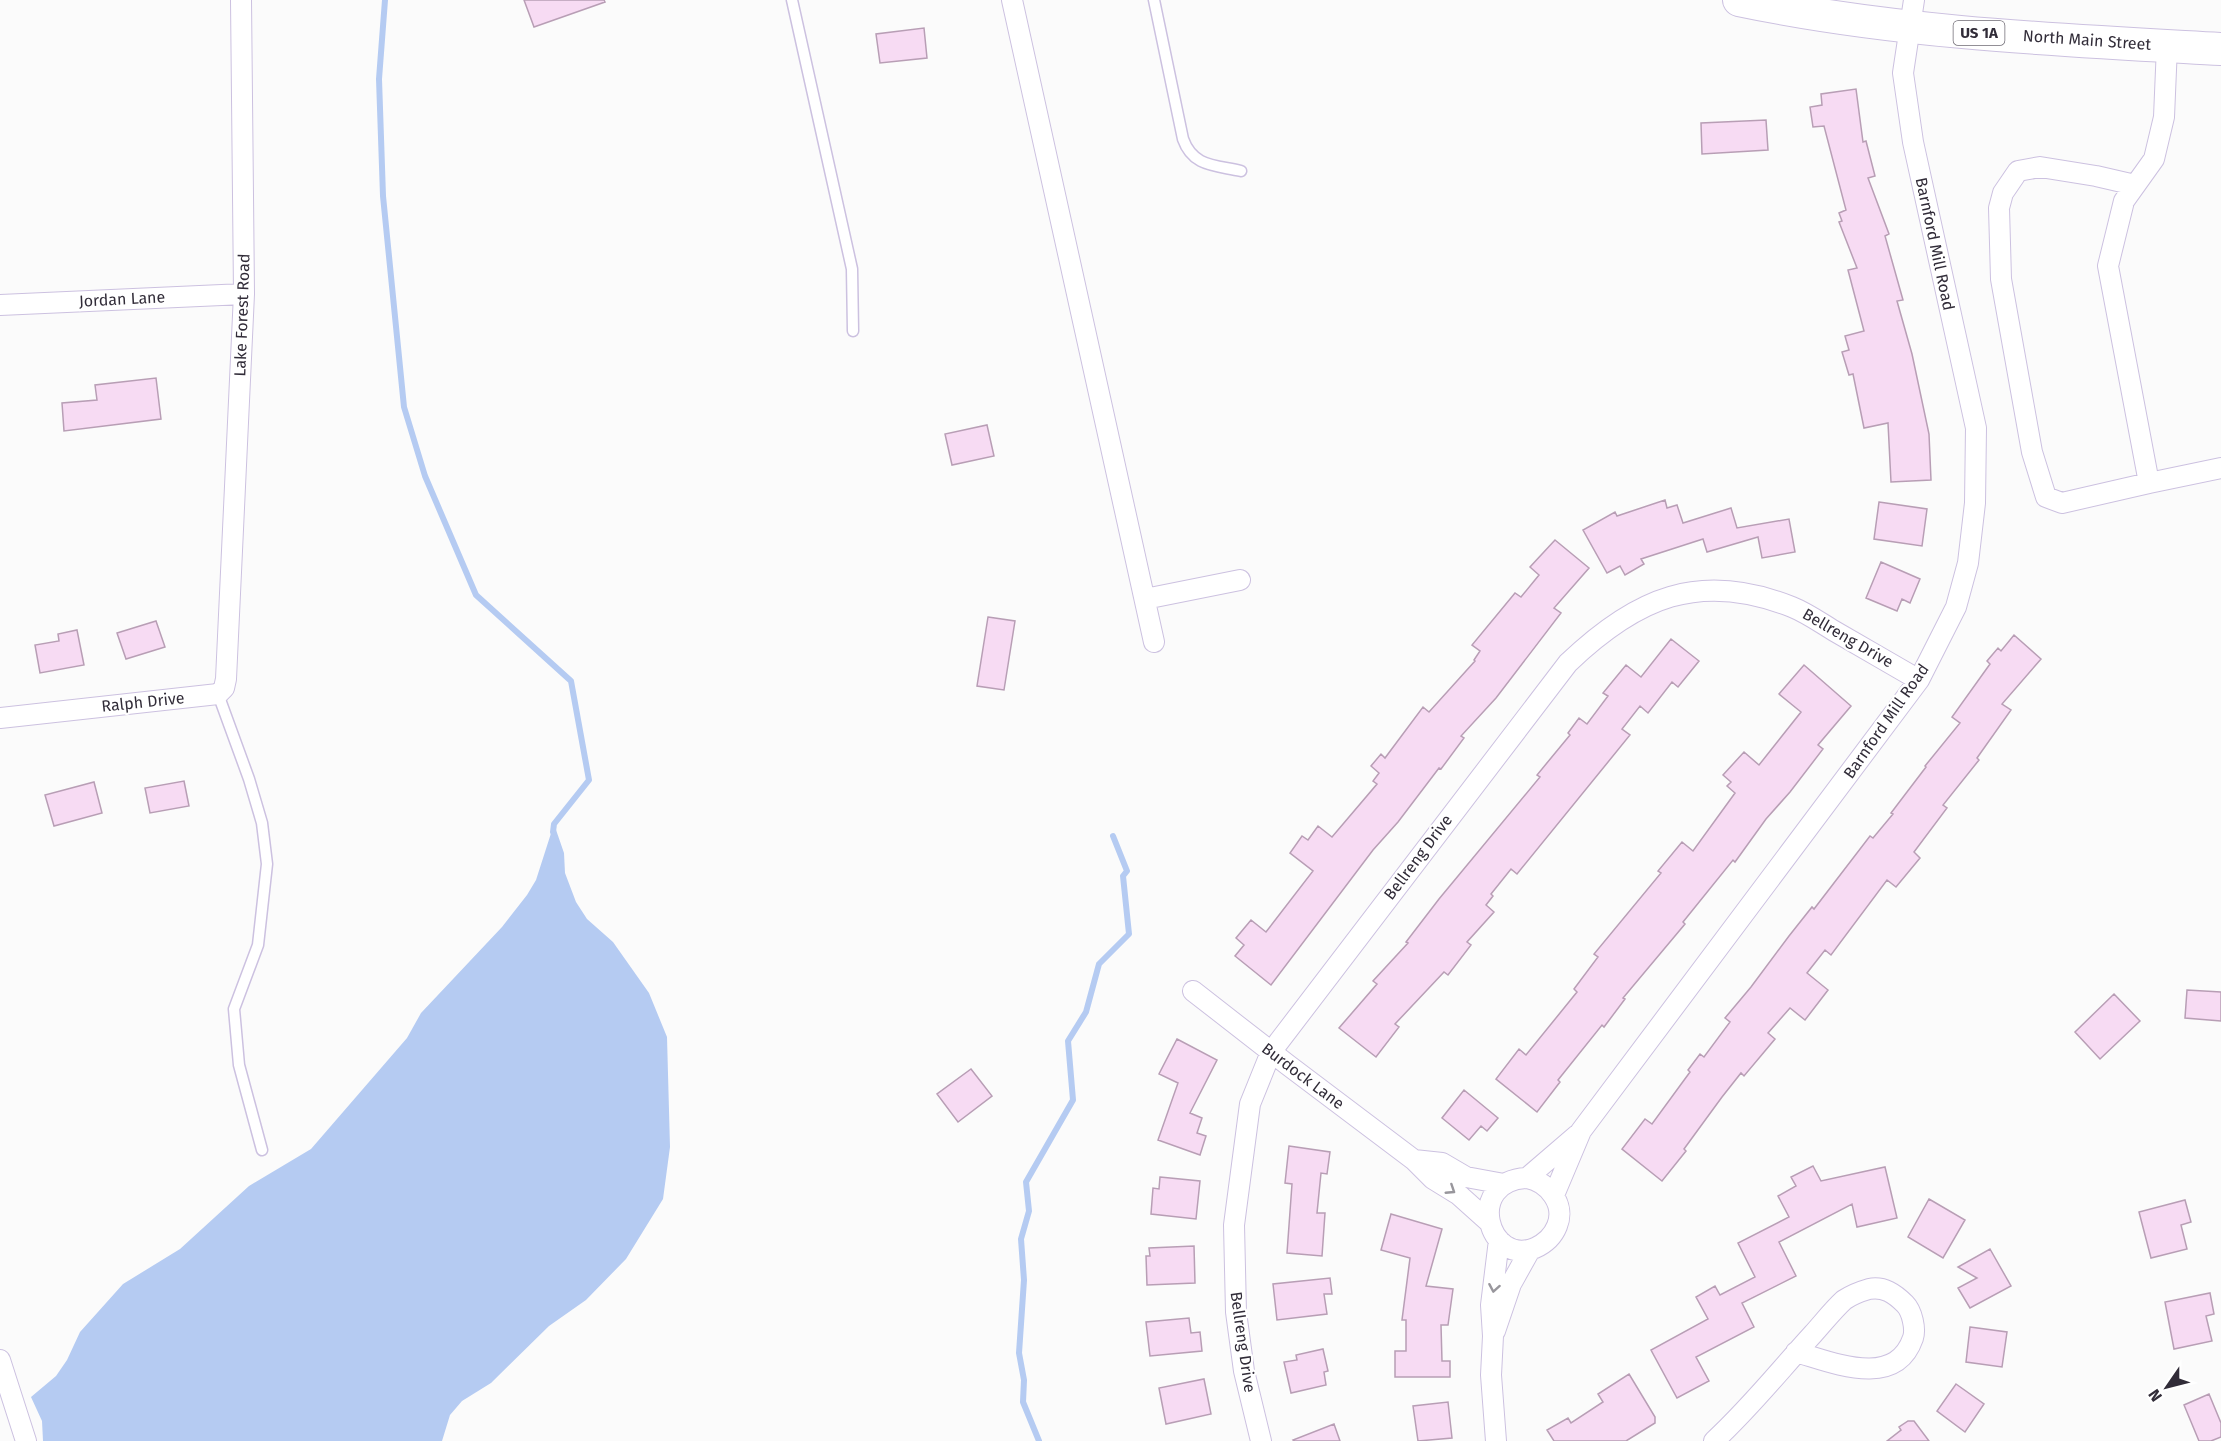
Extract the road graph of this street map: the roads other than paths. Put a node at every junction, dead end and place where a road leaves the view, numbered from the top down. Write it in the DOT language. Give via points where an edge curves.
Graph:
graph roads {
  1 [pos="242,0"];
  2 [pos="792,0"];
  3 [pos="1012,0"];
  4 [pos="1154,0"];
  5 [pos="1738,0"];
  6 [pos="1912,13"];
  7 [pos="2167,46"];
  8 [pos="2221,49"];
  9 [pos="1241,171"];
  10 [pos="2135,185"];
  11 [pos="244,294"];
  12 [pos="0,305"];
  13 [pos="853,331"];
  14 [pos="2221,468"];
  15 [pos="2150,483"];
  16 [pos="1240,580"];
  17 [pos="1145,599"];
  18 [pos="1154,642"];
  19 [pos="1919,680"];
  20 [pos="218,694"];
  21 [pos="0,718"];
  22 [pos="1193,991"];
  23 [pos="1271,1052"];
  24 [pos="1581,1131"];
  25 [pos="262,1150"];
  26 [pos="1414,1160"];
  27 [pos="1527,1178"];
  28 [pos="1504,1184"];
  29 [pos="1554,1195"];
  30 [pos="1488,1221"];
  31 [pos="1499,1240"];
  32 [pos="1530,1250"];
  33 [pos="1493,1336"];
  34 [pos="1796,1352"];
  35 [pos="0,1360"];
  36 [pos="25,1438"];
  37 [pos="1261,1441"];
  38 [pos="1496,1441"];
  39 [pos="1714,1441"];
  1 -- 11 [label="street, Lake Forest Road"];
  2 -- 13 [label="lane" via="852,269"];
  3 -- 17 [label="street"];
  4 -- 9 [label="lane" via="1187,152 1202,162"];
  5 -- 6 [label="main road, North Main Street / US 1A" via="1797,12"];
  6 -- 7 [label="main road, North Main Street / US 1A" via="1943,30"];
  6 -- 19 [label="street, Barnford Mill Road" via="1904,73 1913,142 1976,428 1975,503 1968,563 1956,607"];
  7 -- 8 [label="main road, North Main Street / US 1A"];
  7 -- 10 [label="street" via="2164,117 2154,159"];
  10 -- 15 [label="street" via="2124,201 2108,266"];
  10 -- 15 [label="street" via="2040,167 2018,171 1999,208 2001,279 2032,452 2046,497 2062,503"];
  11 -- 12 [label="street, Jordan Lane"];
  11 -- 20 [label="street, Lake Forest Road" via="226,679"];
  14 -- 15 [label="street"];
  16 -- 17 [label="street"];
  17 -- 18 [label="street"];
  19 -- 23 [label="street, Bellreng Drive" via="1794,607 1762,596 1728,589 1697,591 1658,600 1623,617 1568,663"];
  19 -- 24 [label="street, Barnford Mill Road"];
  20 -- 21 [label="street, Ralph Drive"];
  20 -- 25 [label="lane" via="262,824 267,864 258,945 234,1009 239,1065"];
  22 -- 23 [label="street, Burdock Lane"];
  23 -- 26 [label="street, Burdock Lane"];
  23 -- 37 [label="street, Bellreng Drive" via="1250,1104 1234,1225 1236,1312 1244,1371"];
  24 -- 27 [label="street, Barnford Mill Road"];
  24 -- 29 [label="street, Barnford Mill Road"];
  26 -- 28 [label="street, Burdock Lane" via="1442,1163 1466,1177"];
  26 -- 30 [label="street, Burdock Lane, one-way"];
  27 -- 28 [label="street, Barnford Mill Road"];
  27 -- 29 [label="street" via="1537,1180"];
  28 -- 30 [label="street" via="1488,1207"];
  29 -- 32 [label="street" via="1559,1221 1543,1244"];
  30 -- 31 [label="street"];
  31 -- 32 [label="street" via="1520,1251"];
  31 -- 33 [label="street, one-way" via="1491,1305"];
  32 -- 33 [label="street" via="1511,1284"];
  33 -- 38 [label="street" via="1491,1375"];
  34 -- 34 [label="street" via="1859,1369 1877,1369 1891,1365 1904,1354 1913,1337 1912,1320 1907,1306 1890,1291 1871,1289 1846,1299"];
  34 -- 39 [label="street"];
  35 -- 36 [label="street"];
}
